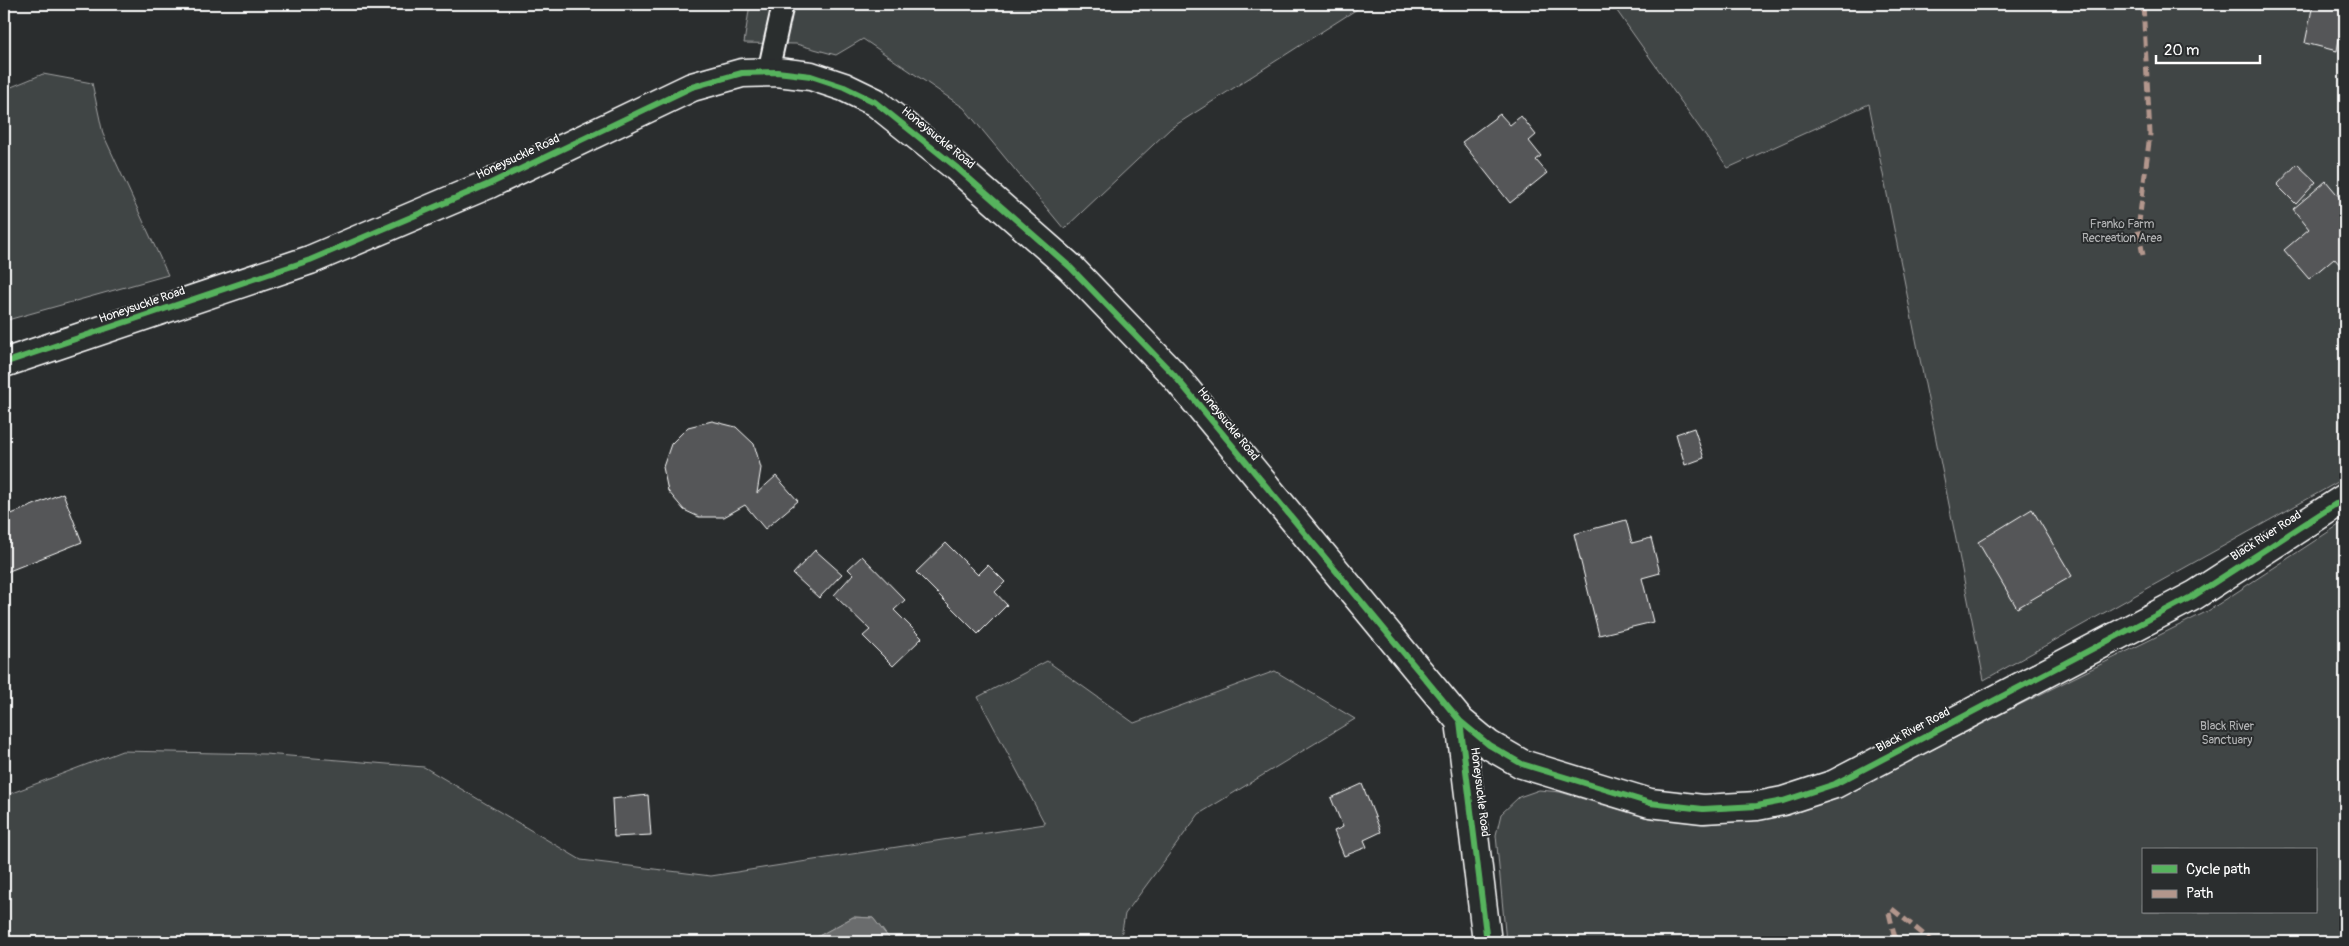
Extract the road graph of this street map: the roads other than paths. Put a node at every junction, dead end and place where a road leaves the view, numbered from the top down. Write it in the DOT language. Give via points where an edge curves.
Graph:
graph roads {
  1 [pos="783,4"];
  2 [pos="768,72"];
  3 [pos="4,363"];
  4 [pos="2345,498"];
  5 [pos="1460,721"];
  6 [pos="1487,942"];
  1 -- 2 [label="lane"];
  2 -- 3 [label="street, Honeysuckle Road" via="742,73 692,87 489,184 310,260"];
  2 -- 5 [label="street, Honeysuckle Road" via="811,76 875,102 956,166 1070,266 1174,375"];
  4 -- 5 [label="street, Black River Road" via="2196,595 1835,784 1784,801 1703,809 1650,804 1522,764 1489,745"];
  5 -- 6 [label="street, Honeysuckle Road"];
}
